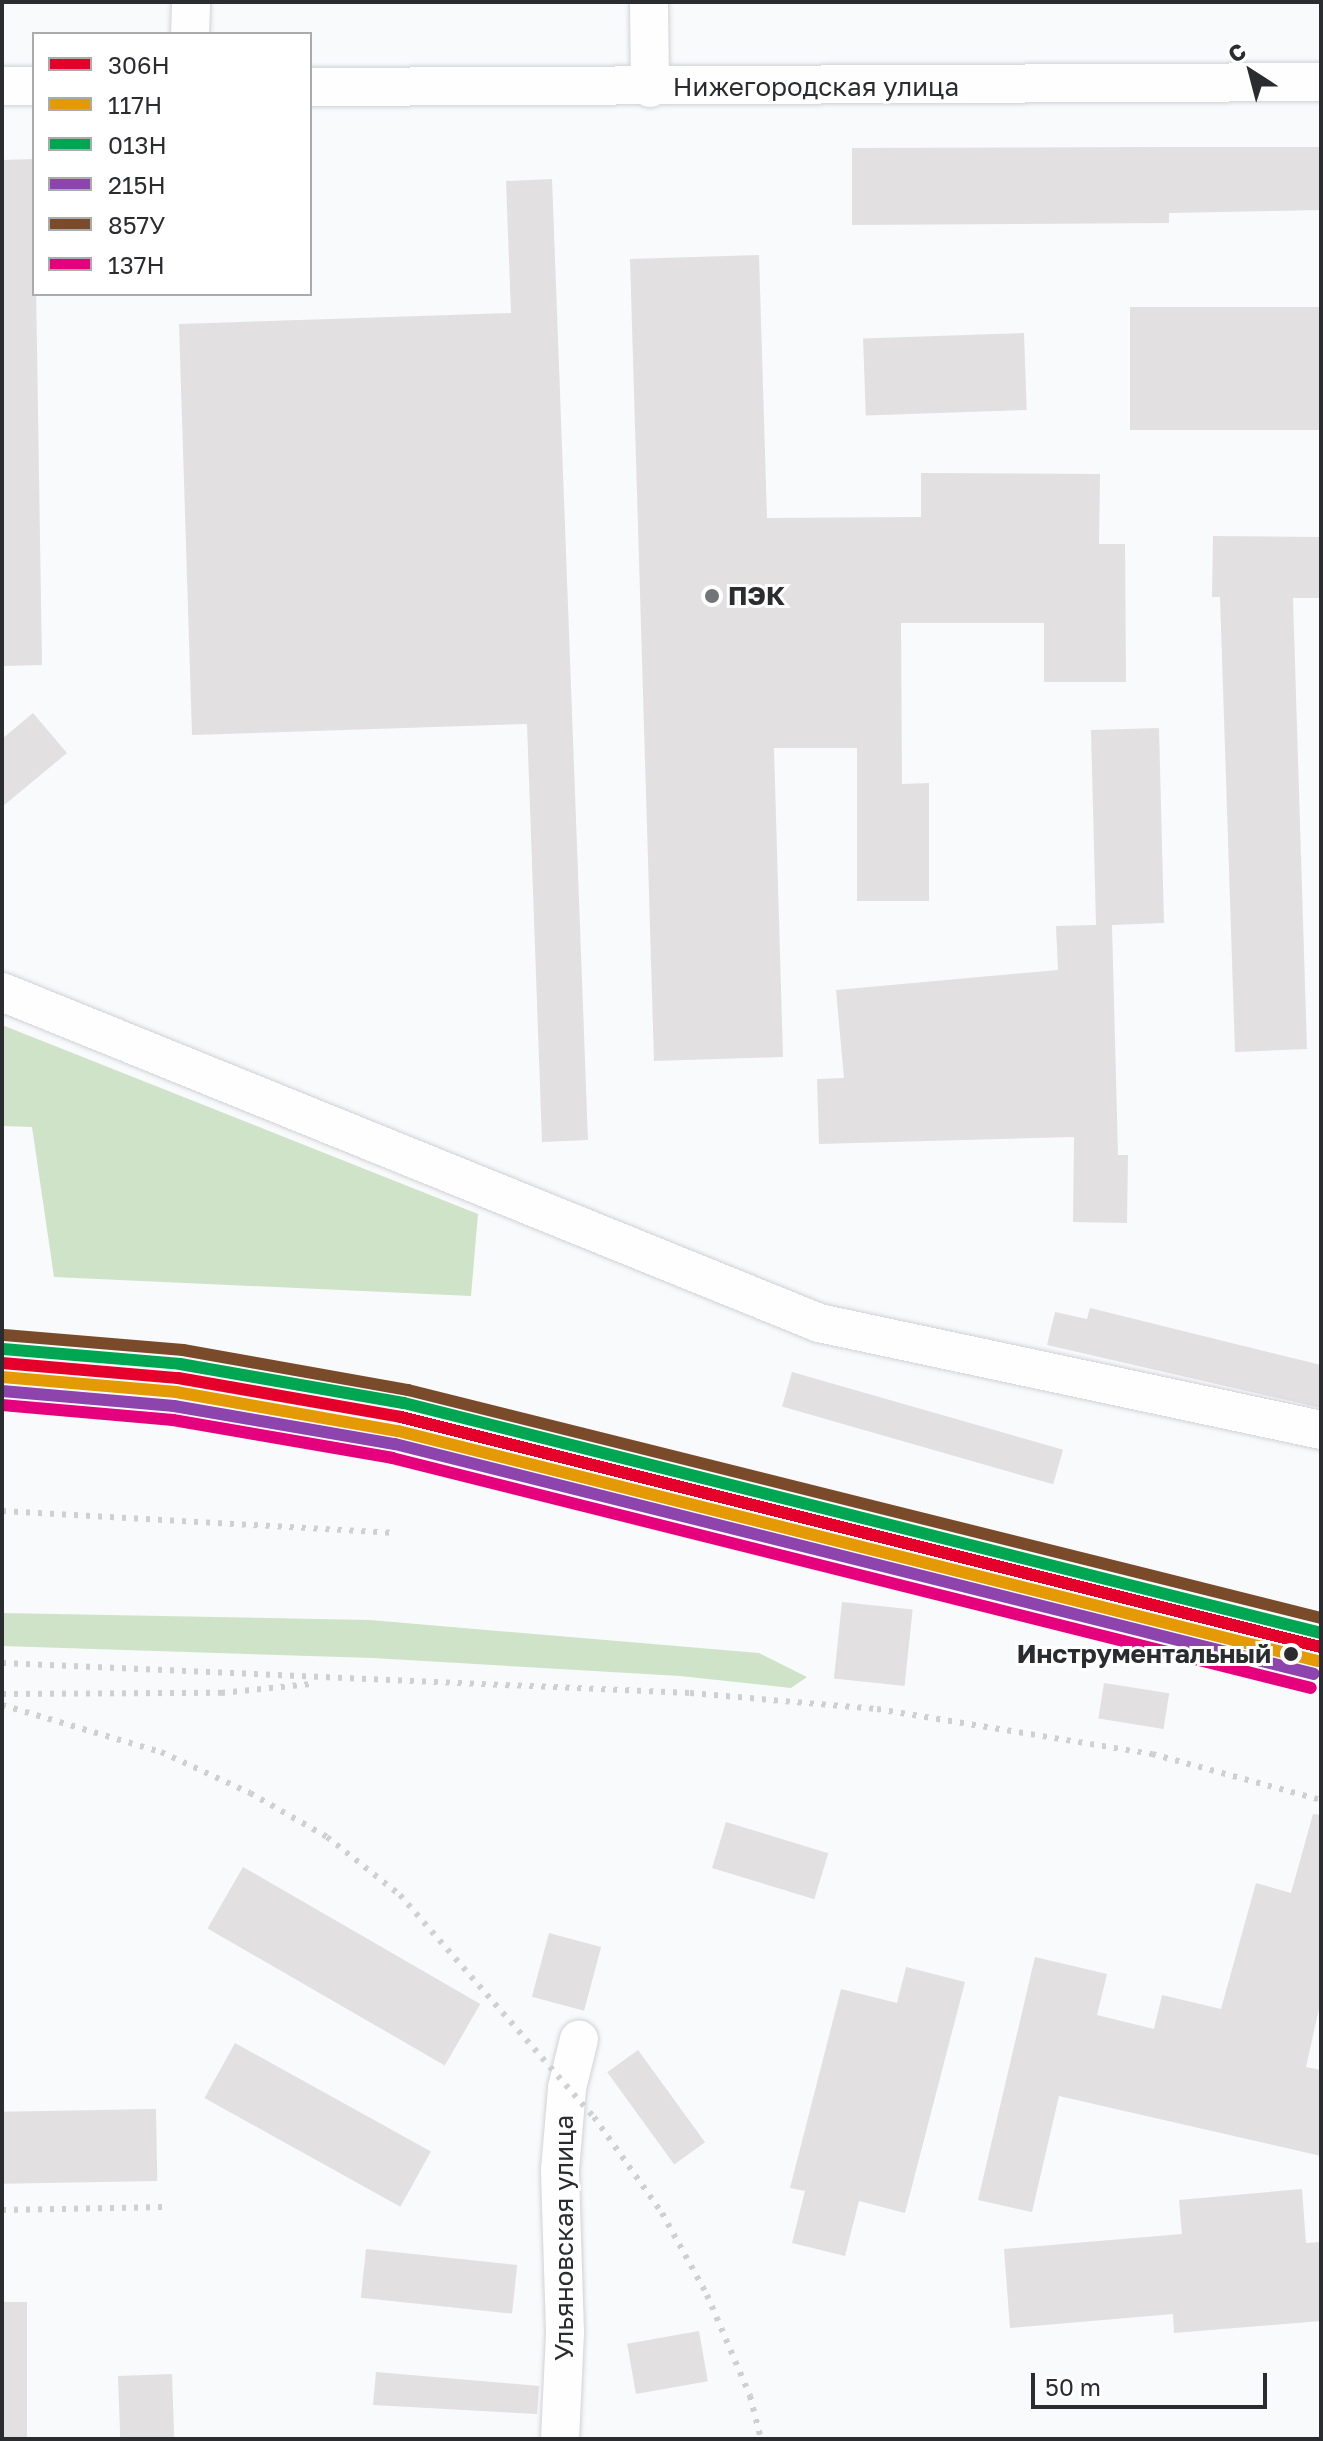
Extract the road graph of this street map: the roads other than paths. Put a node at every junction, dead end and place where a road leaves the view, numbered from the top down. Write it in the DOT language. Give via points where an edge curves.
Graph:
graph roads {
  1 [pos="191,2"];
  2 [pos="649,2"];
  3 [pos="190,32"];
  4 [pos="1321,82"];
  5 [pos="2,86"];
  6 [pos="32,86"];
  7 [pos="312,87"];
  8 [pos="650,88"];
  9 [pos="2,992"];
  10 [pos="1321,1430"];
  11 [pos="579,2039"];
  12 [pos="560,2439"];
  1 -- 3 [label="street"];
  2 -- 8 [label="street"];
  4 -- 8 [label="street, Нижегородская улица"];
  5 -- 6 [label="street"];
  7 -- 8 [label="street, Нижегородская улица"];
  9 -- 10 [label="street" via="819,1323"];
  11 -- 12 [label="street, Ульяновская улица" via="567,2088 560,2170 565,2332"];
}
